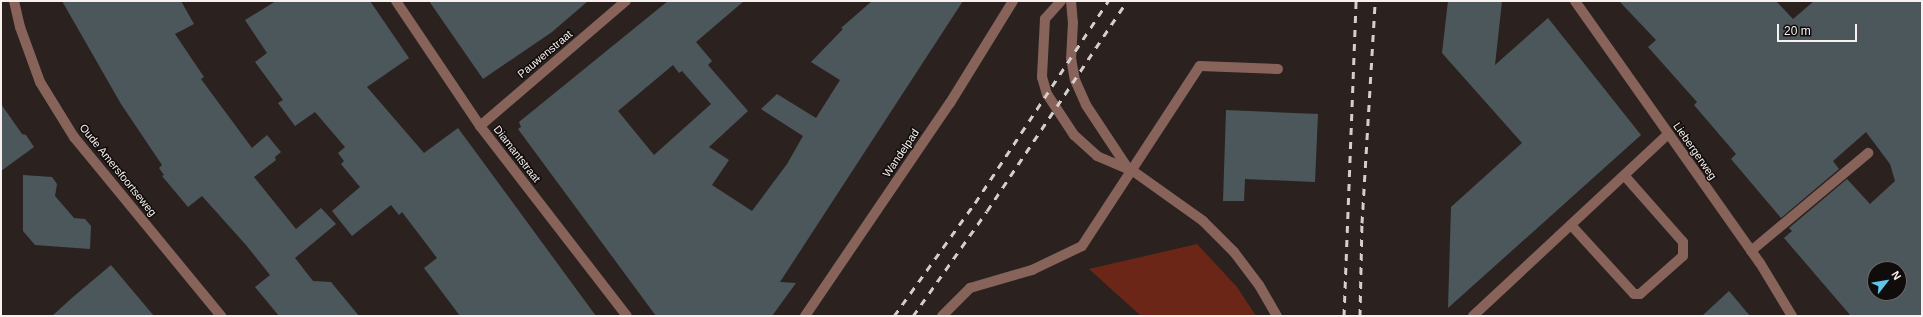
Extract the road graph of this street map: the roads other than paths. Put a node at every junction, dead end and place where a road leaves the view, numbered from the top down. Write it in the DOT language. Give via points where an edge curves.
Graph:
graph roads {
  1 [pos="14,1"];
  2 [pos="396,1"];
  3 [pos="626,1"];
  4 [pos="1013,1"];
  5 [pos="1061,1"];
  6 [pos="1071,1"];
  7 [pos="1576,1"];
  8 [pos="1278,69"];
  9 [pos="480,126"];
  10 [pos="1668,134"];
  11 [pos="1868,153"];
  12 [pos="1130,169"];
  13 [pos="1624,175"];
  14 [pos="1571,225"];
  15 [pos="1751,251"];
  16 [pos="221,316"];
  17 [pos="627,316"];
  18 [pos="805,316"];
  19 [pos="942,316"];
  20 [pos="1277,316"];
  21 [pos="1474,316"];
  22 [pos="1792,316"];
  1 -- 16 [label="street, Oude Amersfoortseweg" via="20,27 40,82 74,137"];
  2 -- 9 [label="street, Diamantstraat"];
  3 -- 9 [label="street, Pauwenstraat"];
  4 -- 18 [label="street, Wandelpad" via="950,102"];
  5 -- 12 [label="street" via="1045,19 1042,78 1047,94 1074,135 1097,156"];
  6 -- 12 [label="street" via="1071,58 1075,80 1086,105"];
  7 -- 10 [label="street, Liebergerweg"];
  8 -- 12 [label="street" via="1200,66"];
  9 -- 17 [label="street, Diamantstraat"];
  10 -- 13 [label="street"];
  10 -- 15 [label="street, Liebergerweg"];
  11 -- 15 [label="street"];
  12 -- 19 [label="street" via="1082,246 1032,270 970,288"];
  12 -- 20 [label="street" via="1209,226 1234,252"];
  13 -- 14 [label="street"];
  13 -- 14 [label="street" via="1683,242 1683,256 1640,294 1634,294"];
  14 -- 21 [label="street"];
  15 -- 22 [label="street, Liebergerweg"];
}
